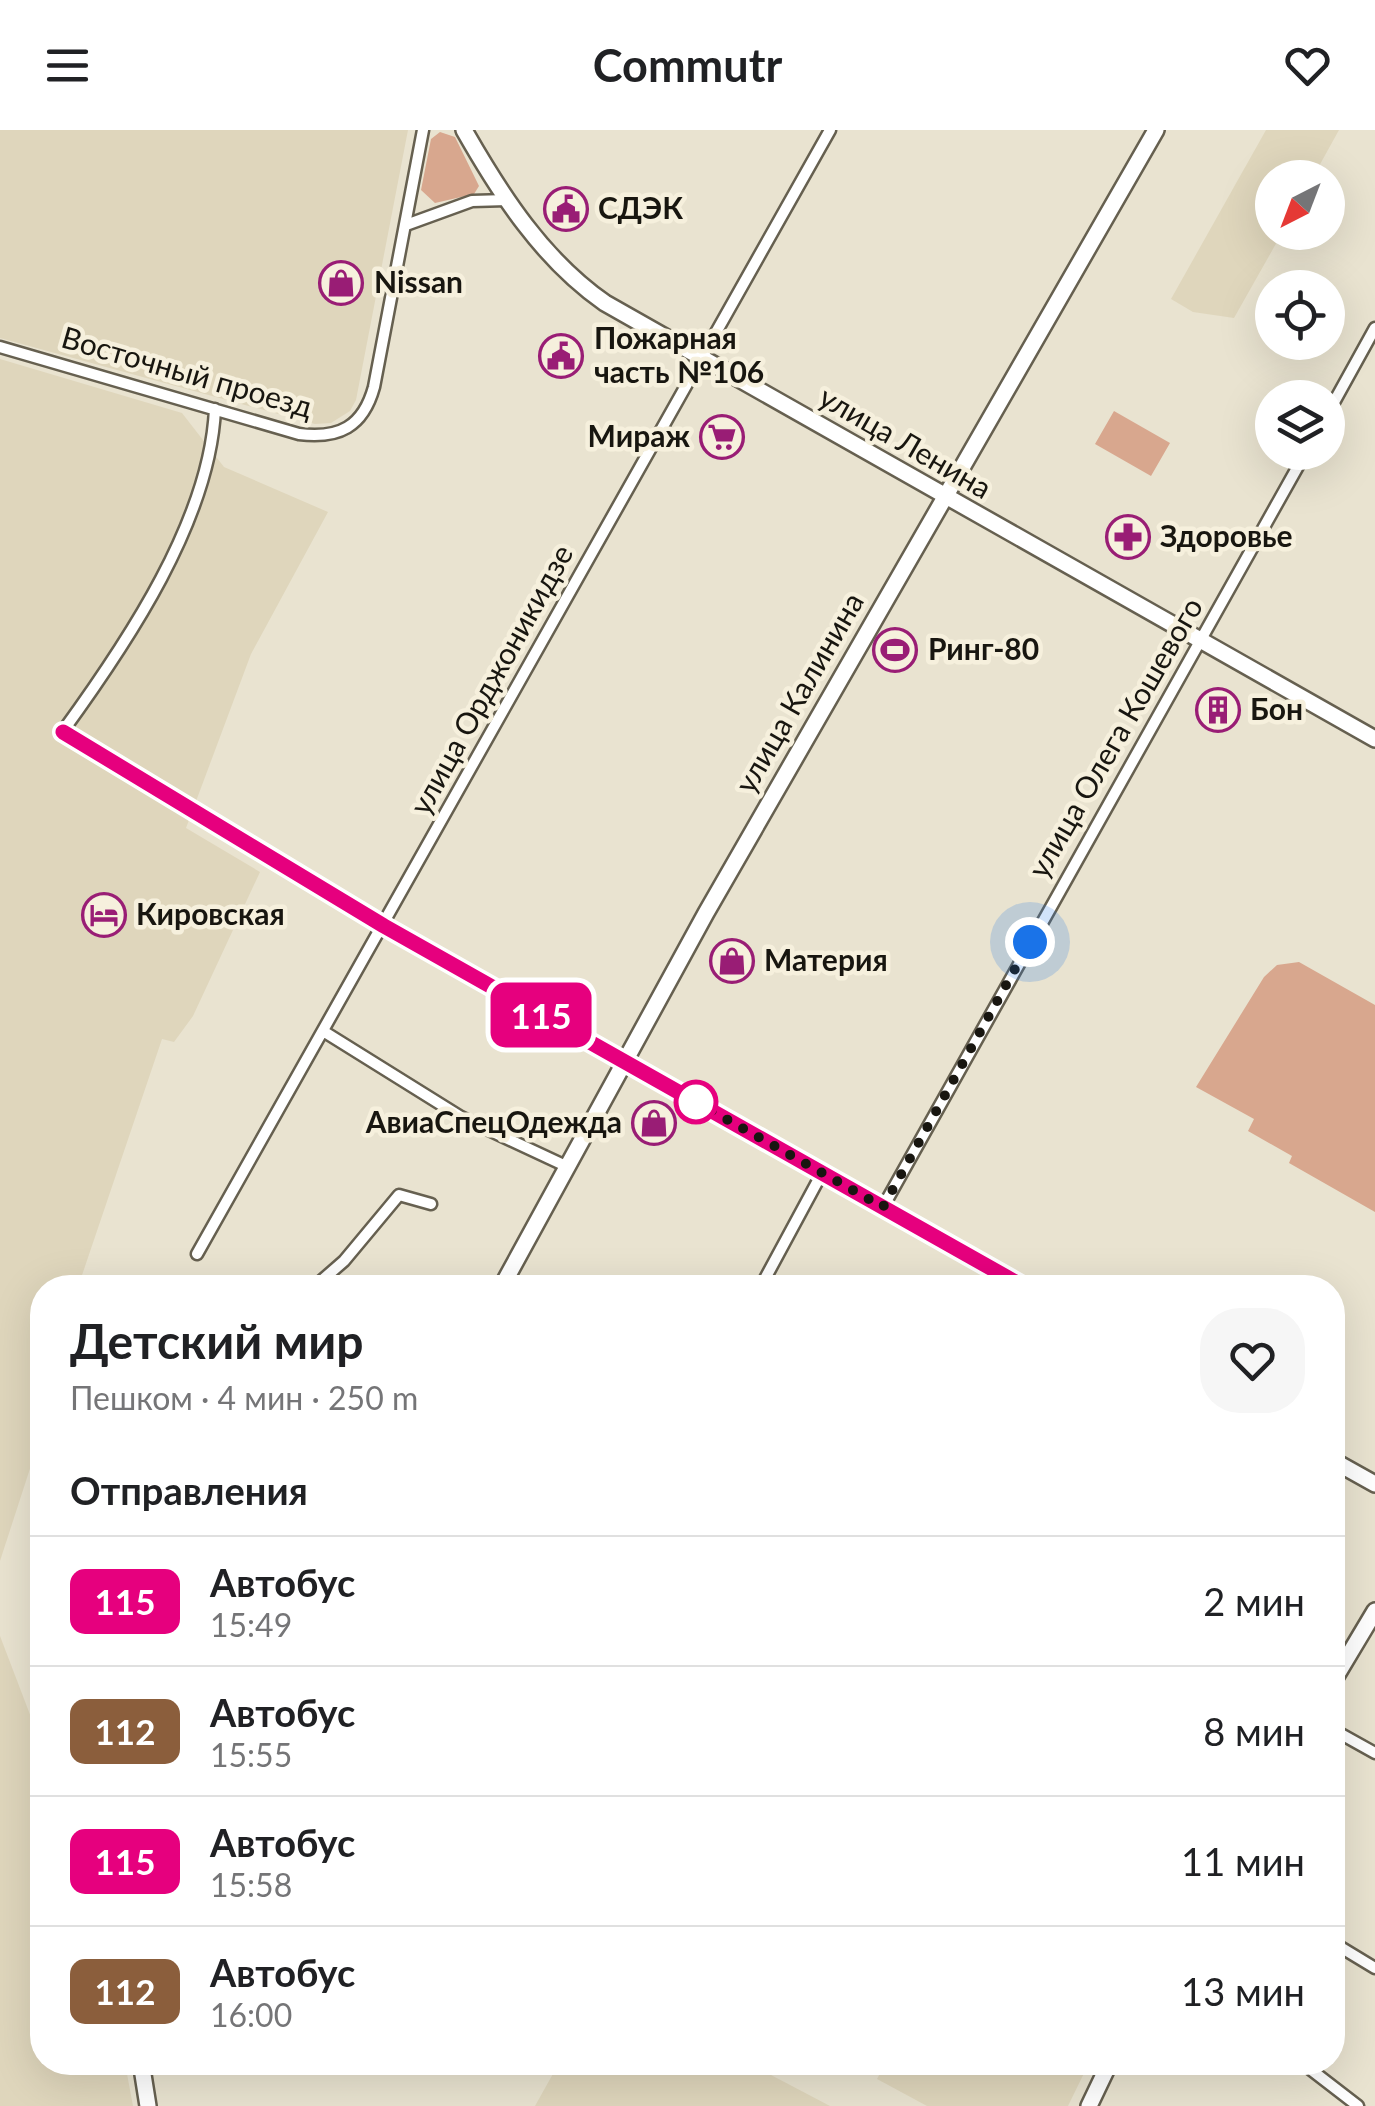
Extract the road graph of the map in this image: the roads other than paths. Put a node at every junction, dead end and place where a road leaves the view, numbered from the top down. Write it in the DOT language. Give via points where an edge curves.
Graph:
graph roads {
  1 [pos="423,130"];
  2 [pos="464,130"];
  3 [pos="830,130"];
  4 [pos="1156,130"];
  5 [pos="507,200"];
  6 [pos="406,225"];
  7 [pos="1375,328"];
  8 [pos="0,347"];
  9 [pos="699,358"];
  10 [pos="1345,382"];
  11 [pos="215,409"];
  12 [pos="1296,470"];
  13 [pos="944,497"];
  14 [pos="1199,640"];
  15 [pos="1375,739"];
  16 [pos="384,926"];
  17 [pos="323,1032"];
  18 [pos="626,1062"];
  19 [pos="568,1168"];
  20 [pos="822,1172"];
  21 [pos="431,1204"];
  22 [pos="883,1207"];
  23 [pos="197,1254"];
  24 [pos="328,1275"];
  25 [pos="508,1275"];
  26 [pos="767,1275"];
  27 [pos="1003,1275"];
  28 [pos="1345,1467"];
  29 [pos="1375,1484"];
  30 [pos="1375,1611"];
  31 [pos="1345,1661"];
  32 [pos="1345,1736"];
  33 [pos="1375,1753"];
  34 [pos="1345,1950"];
  35 [pos="1375,1968"];
  36 [pos="143,2075"];
  37 [pos="1104,2075"];
  38 [pos="1318,2075"];
  39 [pos="148,2106"];
  40 [pos="1089,2106"];
  41 [pos="1358,2106"];
  1 -- 6 [label="street, Восточный проезд"];
  2 -- 5 [label="street, улица Ленина"];
  3 -- 9 [label="street, улица Орджоникидзе"];
  4 -- 13 [label="street, улица Калинина"];
  5 -- 6 [label="street" via="472,201"];
  5 -- 9 [label="street, улица Ленина" via="589,292"];
  6 -- 11 [label="street, Восточный проезд" via="374,387 356,422 335,436 319,437"];
  7 -- 10 [label="street"];
  8 -- 11 [label="street, Восточный проезд"];
  9 -- 13 [label="street, улица Ленина"];
  9 -- 16 [label="street, улица Орджоникидзе"];
  11 -- 16 [label="street" via="206,475 149,601 63,732"];
  12 -- 14 [label="street, улица Олега Кошевого"];
  13 -- 14 [label="street, улица Ленина"];
  13 -- 18 [label="street, улица Калинина"];
  14 -- 15 [label="street, улица Ленина"];
  14 -- 22 [label="street, улица Олега Кошевого"];
  16 -- 17 [label="street, улица Орджоникидзе"];
  16 -- 18 [label="street"];
  17 -- 19 [label="street" via="461,1117"];
  17 -- 23 [label="street, улица Орджоникидзе"];
  18 -- 19 [label="street, улица Калинина"];
  18 -- 20 [label="street"];
  19 -- 25 [label="street, улица Калинина"];
  20 -- 22 [label="street"];
  20 -- 26 [label="street"];
  21 -- 24 [label="street" via="399,1195"];
  22 -- 27 [label="street"];
  28 -- 29 [label="street"];
  30 -- 31 [label="street"];
  32 -- 33 [label="street"];
  34 -- 35 [label="street"];
  36 -- 39 [label="street"];
  37 -- 40 [label="street"];
  38 -- 41 [label="street"];
}
